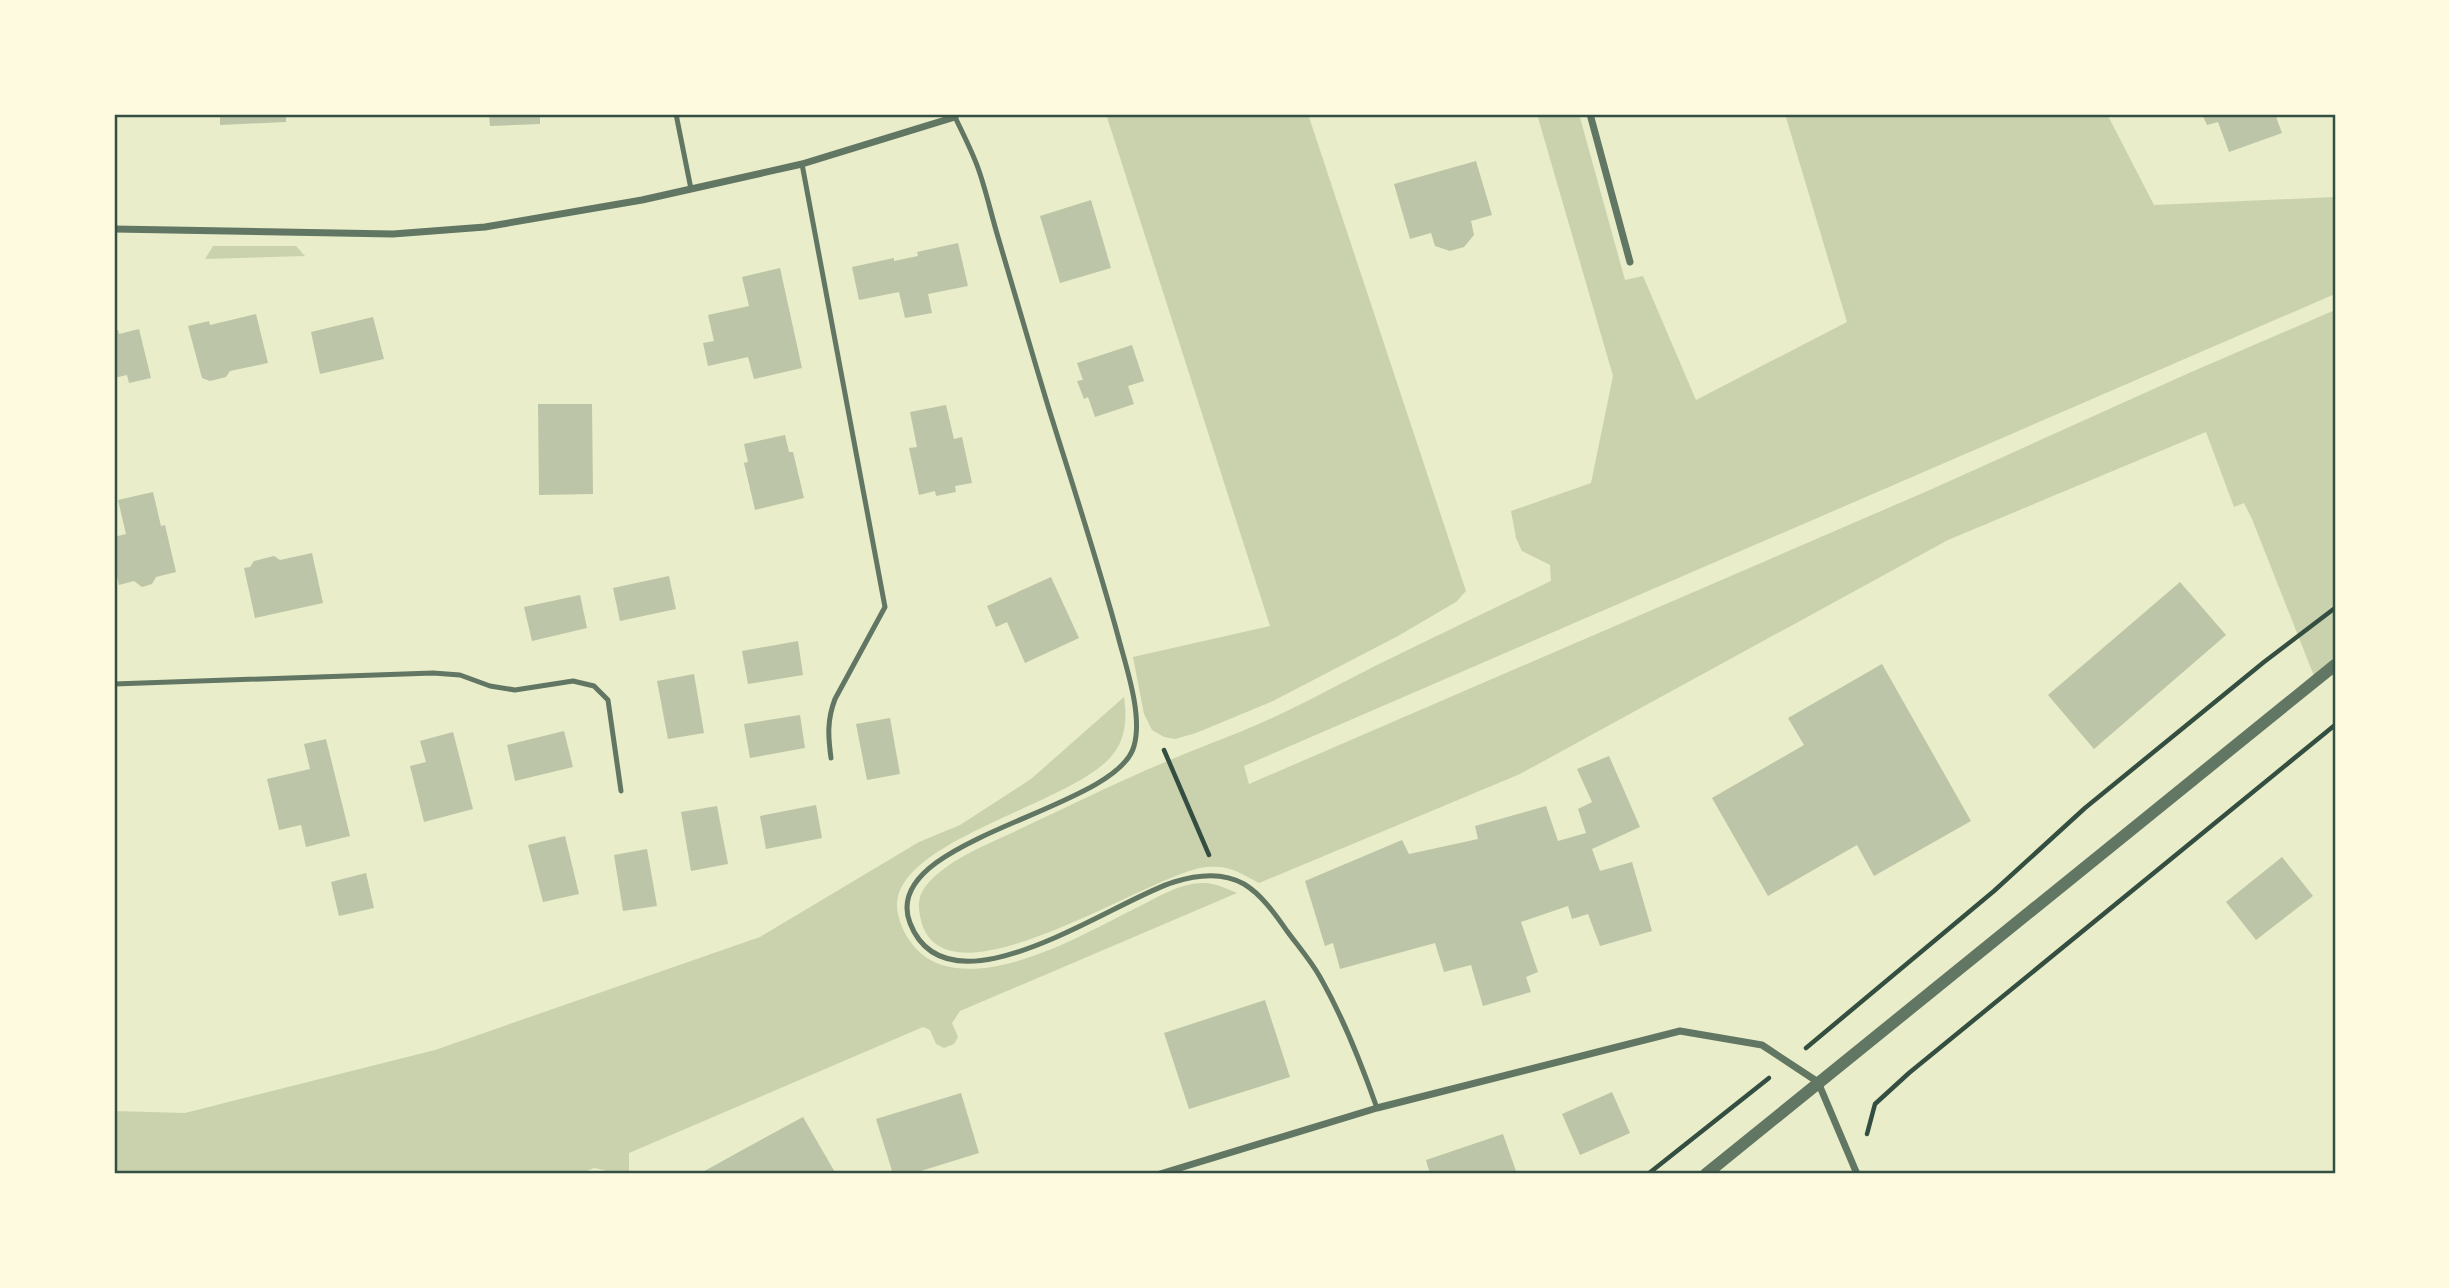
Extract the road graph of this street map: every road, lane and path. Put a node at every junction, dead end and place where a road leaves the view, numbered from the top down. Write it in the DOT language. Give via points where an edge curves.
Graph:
graph roads {
  1 [pos="676,114"];
  2 [pos="1590,114"];
  3 [pos="955,115"];
  4 [pos="802,164"];
  5 [pos="691,189"];
  6 [pos="114,229"];
  7 [pos="1630,262"];
  8 [pos="2335,608"];
  9 [pos="2335,665"];
  10 [pos="114,684"];
  11 [pos="2335,724"];
  12 [pos="1164,750"];
  13 [pos="831,758"];
  14 [pos="621,791"];
  15 [pos="1216,876"];
  16 [pos="1788,1063"];
  17 [pos="1818,1082"];
  18 [pos="1377,1108"];
  19 [pos="1846,1148"];
  20 [pos="1160,1174"];
  21 [pos="1648,1174"];
  22 [pos="1706,1174"];
  23 [pos="1857,1174"];
  1 -- 5 [label="lane"];
  2 -- 7 [label="street"];
  3 -- 4 [label="street"];
  3 -- 15 [label="lane" via="977,167 1101,575 1128,671 1136,737 1133,752 1097,784 929,867 909,896 908,921 936,954 975,962 1041,944 1171,883"];
  4 -- 5 [label="street"];
  4 -- 13 [label="lane" via="885,607 829,714"];
  5 -- 6 [label="street" via="485,227 393,234"];
  8 -- 16 [label="path" via="2084,808 1994,891"];
  9 -- 17 [label="street"];
  10 -- 14 [label="lane" via="433,673 460,675 515,690 573,681 594,686 608,700"];
  11 -- 19 [label="path" via="1909,1073 1875,1104 1866,1135"];
  12 -- 15 [label="path"];
  15 -- 18 [label="lane" via="1254,891 1318,974 1355,1046"];
  16 -- 17 [label="street"];
  16 -- 18 [label="street" via="1762,1045 1680,1031"];
  16 -- 21 [label="path"];
  17 -- 19 [label="street"];
  17 -- 22 [label="street"];
  18 -- 20 [label="street"];
  19 -- 23 [label="street"];
}
